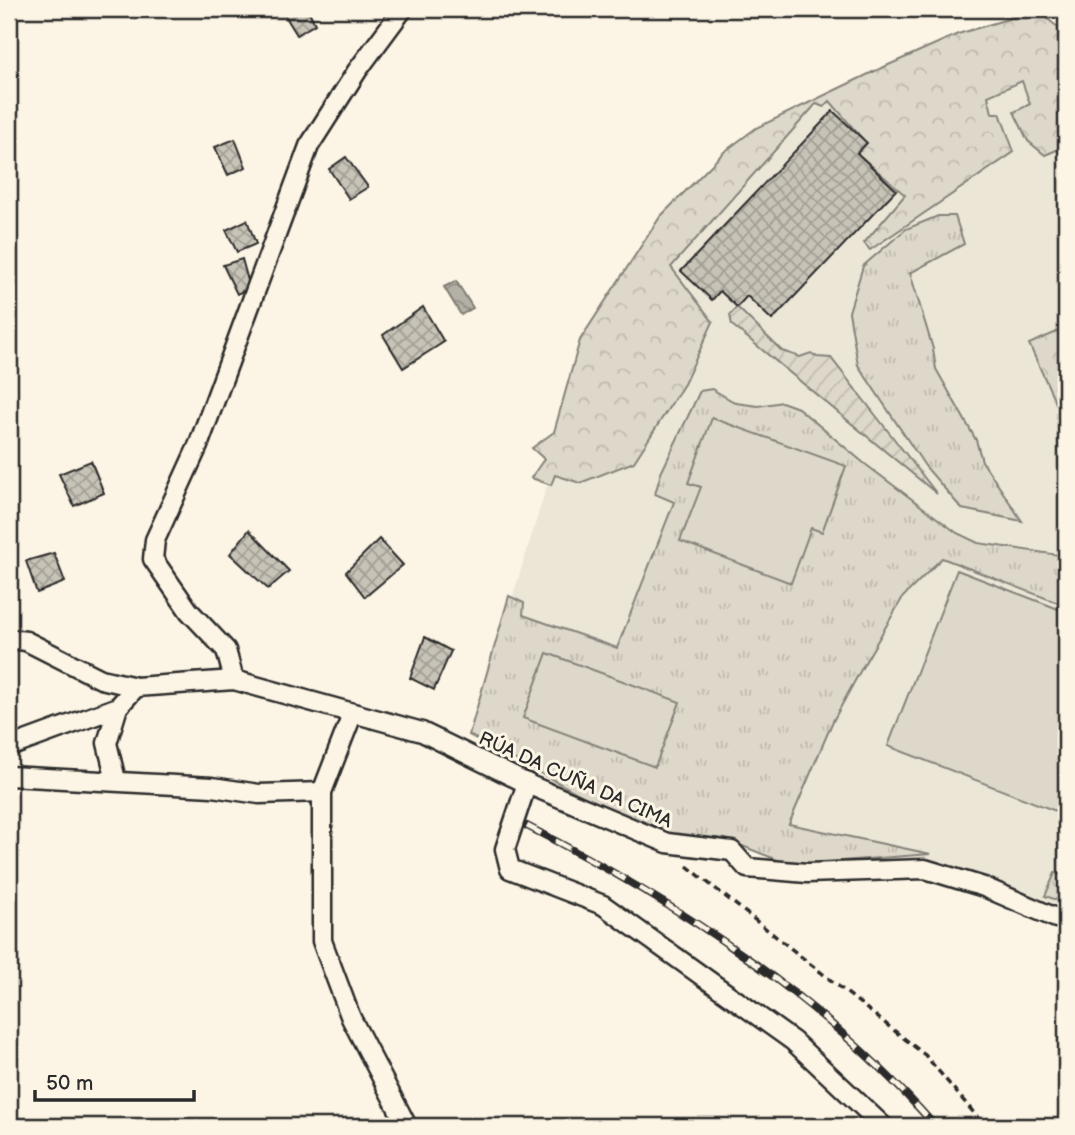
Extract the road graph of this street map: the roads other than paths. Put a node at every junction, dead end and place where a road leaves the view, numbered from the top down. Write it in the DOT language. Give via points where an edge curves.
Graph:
graph roads {
  1 [pos="403,9"];
  2 [pos="9,639"];
  3 [pos="234,680"];
  4 [pos="136,687"];
  5 [pos="118,707"];
  6 [pos="352,715"];
  7 [pos="9,747"];
  8 [pos="9,776"];
  9 [pos="116,780"];
  10 [pos="527,783"];
  11 [pos="323,792"];
  12 [pos="1066,918"];
  13 [pos="407,1126"];
  14 [pos="884,1126"];
  1 -- 3 [label="street" via="356,71 309,146 198,446 155,540 153,559 189,611 226,650"];
  2 -- 4 [label="street" via="26,641 101,679"];
  3 -- 4 [label="street"];
  3 -- 6 [label="street, RÚA DA CUÑA DA CIMA"];
  4 -- 5 [label="street"];
  5 -- 7 [label="street"];
  5 -- 9 [label="street" via="107,743"];
  6 -- 10 [label="street, RÚA DA CUÑA DA CIMA" via="422,732"];
  6 -- 11 [label="street"];
  8 -- 9 [label="street"];
  9 -- 11 [label="street" via="260,794"];
  10 -- 12 [label="street, RÚA DA CUÑA DA CIMA" via="667,843 732,851 747,868 807,873 925,869"];
  10 -- 14 [label="street" via="505,849 510,869 603,905 793,1041"];
  11 -- 13 [label="street" via="322,941 351,1018"];
}
